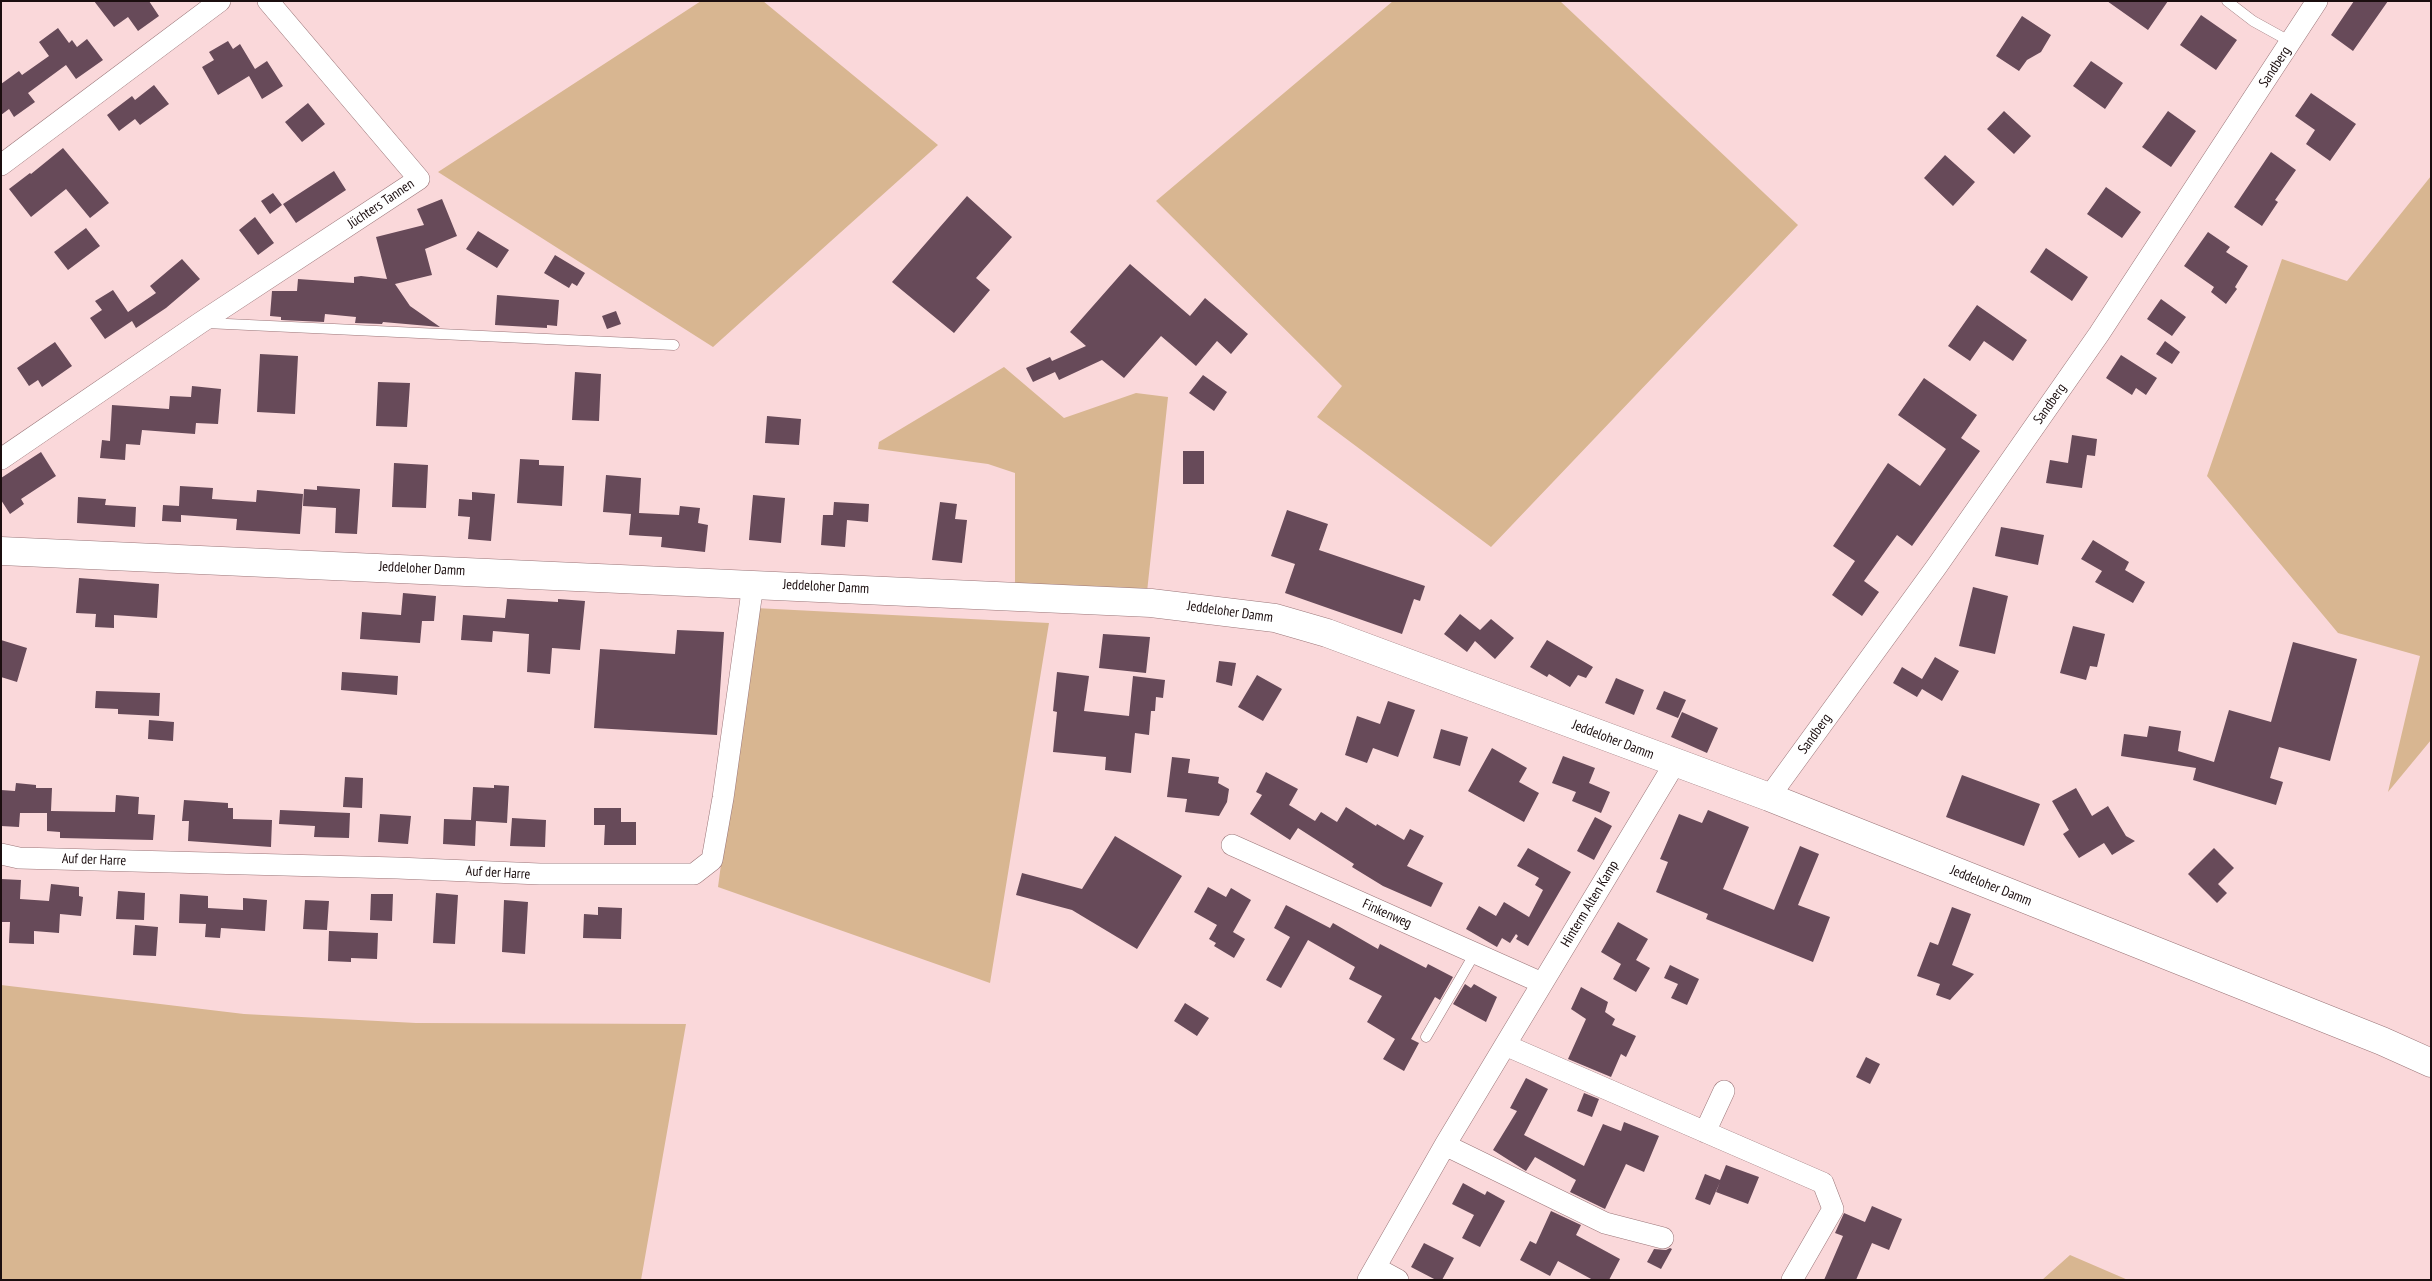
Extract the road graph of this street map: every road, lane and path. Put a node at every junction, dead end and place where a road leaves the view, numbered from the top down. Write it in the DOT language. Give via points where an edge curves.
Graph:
graph roads {
  1 [pos="220,1"];
  2 [pos="268,1"];
  3 [pos="2227,1"];
  4 [pos="2317,1"];
  5 [pos="2291,42"];
  6 [pos="1,165"];
  7 [pos="200,323"];
  8 [pos="674,344"];
  9 [pos="1,459"];
  10 [pos="1,551"];
  11 [pos="753,584"];
  12 [pos="1675,763"];
  13 [pos="1769,797"];
  14 [pos="1232,845"];
  15 [pos="1,854"];
  16 [pos="1475,953"];
  17 [pos="1542,983"];
  18 [pos="1426,1037"];
  19 [pos="1505,1045"];
  20 [pos="2431,1064"];
  21 [pos="1724,1090"];
  22 [pos="1705,1132"];
  23 [pos="1445,1145"];
  24 [pos="1663,1238"];
  25 [pos="1372,1274"];
  26 [pos="1398,1280"];
  27 [pos="1792,1280"];
  1 -- 6 [label="street"];
  2 -- 7 [label="street, Jüchters Tannen" via="419,179"];
  3 -- 5 [label="lane" via="2253,22"];
  4 -- 5 [label="street, Sandberg"];
  5 -- 13 [label="street, Sandberg" via="2099,334"];
  7 -- 8 [label="lane"];
  7 -- 9 [label="street, Jüchters Tannen"];
  10 -- 11 [label="main road, Jeddeloher Damm"];
  11 -- 12 [label="main road, Jeddeloher Damm" via="1151,603 1275,618 1327,633"];
  11 -- 15 [label="street, Auf der Harre" via="724,798 712,860 694,874 540,874 19,858"];
  12 -- 13 [label="main road, Jeddeloher Damm"];
  12 -- 17 [label="street, Hinterm Alten Kamp"];
  13 -- 20 [label="main road, Jeddeloher Damm" via="2382,1041"];
  14 -- 16 [label="street, Finkenweg"];
  16 -- 17 [label="street, Finkenweg"];
  16 -- 18 [label="lane"];
  17 -- 19 [label="street, Hinterm Alten Kamp"];
  19 -- 22 [label="street"];
  19 -- 23 [label="street, Hinterm Alten Kamp"];
  21 -- 22 [label="street"];
  22 -- 27 [label="street" via="1822,1183 1833,1209"];
  23 -- 24 [label="street" via="1605,1223"];
  23 -- 25 [label="street, Hinterm Alten Kamp"];
  25 -- 26 [label="street"];
}
